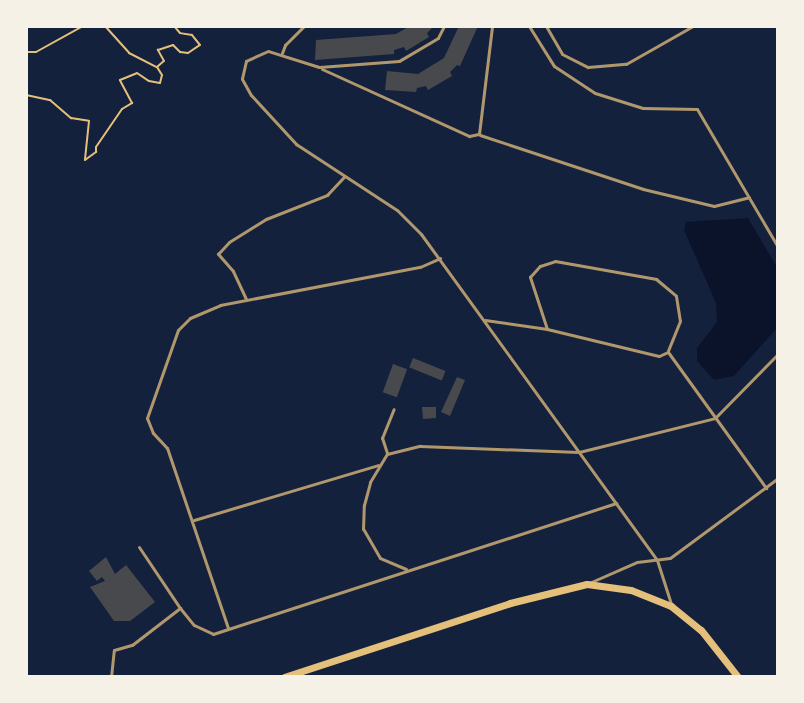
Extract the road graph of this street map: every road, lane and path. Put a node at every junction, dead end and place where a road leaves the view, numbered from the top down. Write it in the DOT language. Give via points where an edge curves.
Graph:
graph roads {
  1 [pos="83,26"];
  2 [pos="105,26"];
  3 [pos="174,26"];
  4 [pos="304,26"];
  5 [pos="444,26"];
  6 [pos="492,26"];
  7 [pos="529,26"];
  8 [pos="546,26"];
  9 [pos="693,26"];
  10 [pos="26,52"];
  11 [pos="282,53"];
  12 [pos="157,67"];
  13 [pos="319,67"];
  14 [pos="26,95"];
  15 [pos="479,134"];
  16 [pos="344,177"];
  17 [pos="749,197"];
  18 [pos="778,247"];
  19 [pos="440,258"];
  20 [pos="246,300"];
  21 [pos="485,320"];
  22 [pos="547,329"];
  23 [pos="668,352"];
  24 [pos="778,354"];
  25 [pos="394,409"];
  26 [pos="715,418"];
  27 [pos="579,452"];
  28 [pos="387,454"];
  29 [pos="378,465"];
  30 [pos="778,478"];
  31 [pos="766,488"];
  32 [pos="616,503"];
  33 [pos="193,520"];
  34 [pos="139,547"];
  35 [pos="657,560"];
  36 [pos="406,569"];
  37 [pos="587,584"];
  38 [pos="671,606"];
  39 [pos="180,608"];
  40 [pos="228,628"];
  41 [pos="111,677"];
  42 [pos="284,677"];
  43 [pos="738,677"];
  1 -- 10 [label="path" via="36,52"];
  2 -- 12 [label="path" via="129,53"];
  3 -- 12 [label="path" via="200,45 188,53 173,45 158,50 164,61"];
  4 -- 11 [label="lane"];
  5 -- 13 [label="lane" via="438,38 399,61"];
  6 -- 15 [label="lane"];
  7 -- 17 [label="lane" via="554,66 595,93 643,108 697,109"];
  8 -- 9 [label="lane" via="562,54 588,67 626,64"];
  11 -- 13 [label="lane"];
  11 -- 16 [label="lane" via="268,51 246,61 242,72 247,88 296,144"];
  12 -- 14 [label="path" via="160,83 137,73 120,80 132,103 85,160 89,121 71,118 50,100"];
  13 -- 15 [label="lane" via="469,136"];
  15 -- 17 [label="lane" via="657,193 714,206"];
  16 -- 19 [label="lane" via="410,221"];
  16 -- 20 [label="lane" via="327,195 266,219 218,254"];
  17 -- 18 [label="lane"];
  19 -- 20 [label="lane" via="420,267"];
  19 -- 21 [label="lane"];
  20 -- 33 [label="lane" via="190,318 178,330 147,418 167,448"];
  21 -- 22 [label="lane"];
  21 -- 27 [label="lane"];
  22 -- 23 [label="lane" via="659,356"];
  22 -- 23 [label="lane" via="530,277 540,266 555,261 656,279 676,296 680,321"];
  23 -- 26 [label="lane"];
  24 -- 26 [label="lane"];
  25 -- 28 [label="lane" via="382,438"];
  26 -- 27 [label="lane"];
  26 -- 31 [label="lane"];
  27 -- 28 [label="lane" via="420,446"];
  27 -- 32 [label="lane"];
  28 -- 29 [label="lane"];
  29 -- 33 [label="lane"];
  29 -- 36 [label="lane" via="364,505 363,529 380,558"];
  30 -- 31 [label="lane"];
  31 -- 35 [label="lane" via="670,558"];
  32 -- 35 [label="lane"];
  32 -- 36 [label="lane"];
  33 -- 40 [label="lane"];
  34 -- 39 [label="lane"];
  35 -- 37 [label="lane" via="637,562"];
  35 -- 38 [label="lane"];
  36 -- 40 [label="lane"];
  37 -- 38 [label="main road" via="631,590"];
  37 -- 42 [label="main road" via="510,603"];
  38 -- 43 [label="main road" via="701,630"];
  39 -- 40 [label="lane" via="207,634"];
  39 -- 41 [label="lane" via="132,645 114,650"];
}
